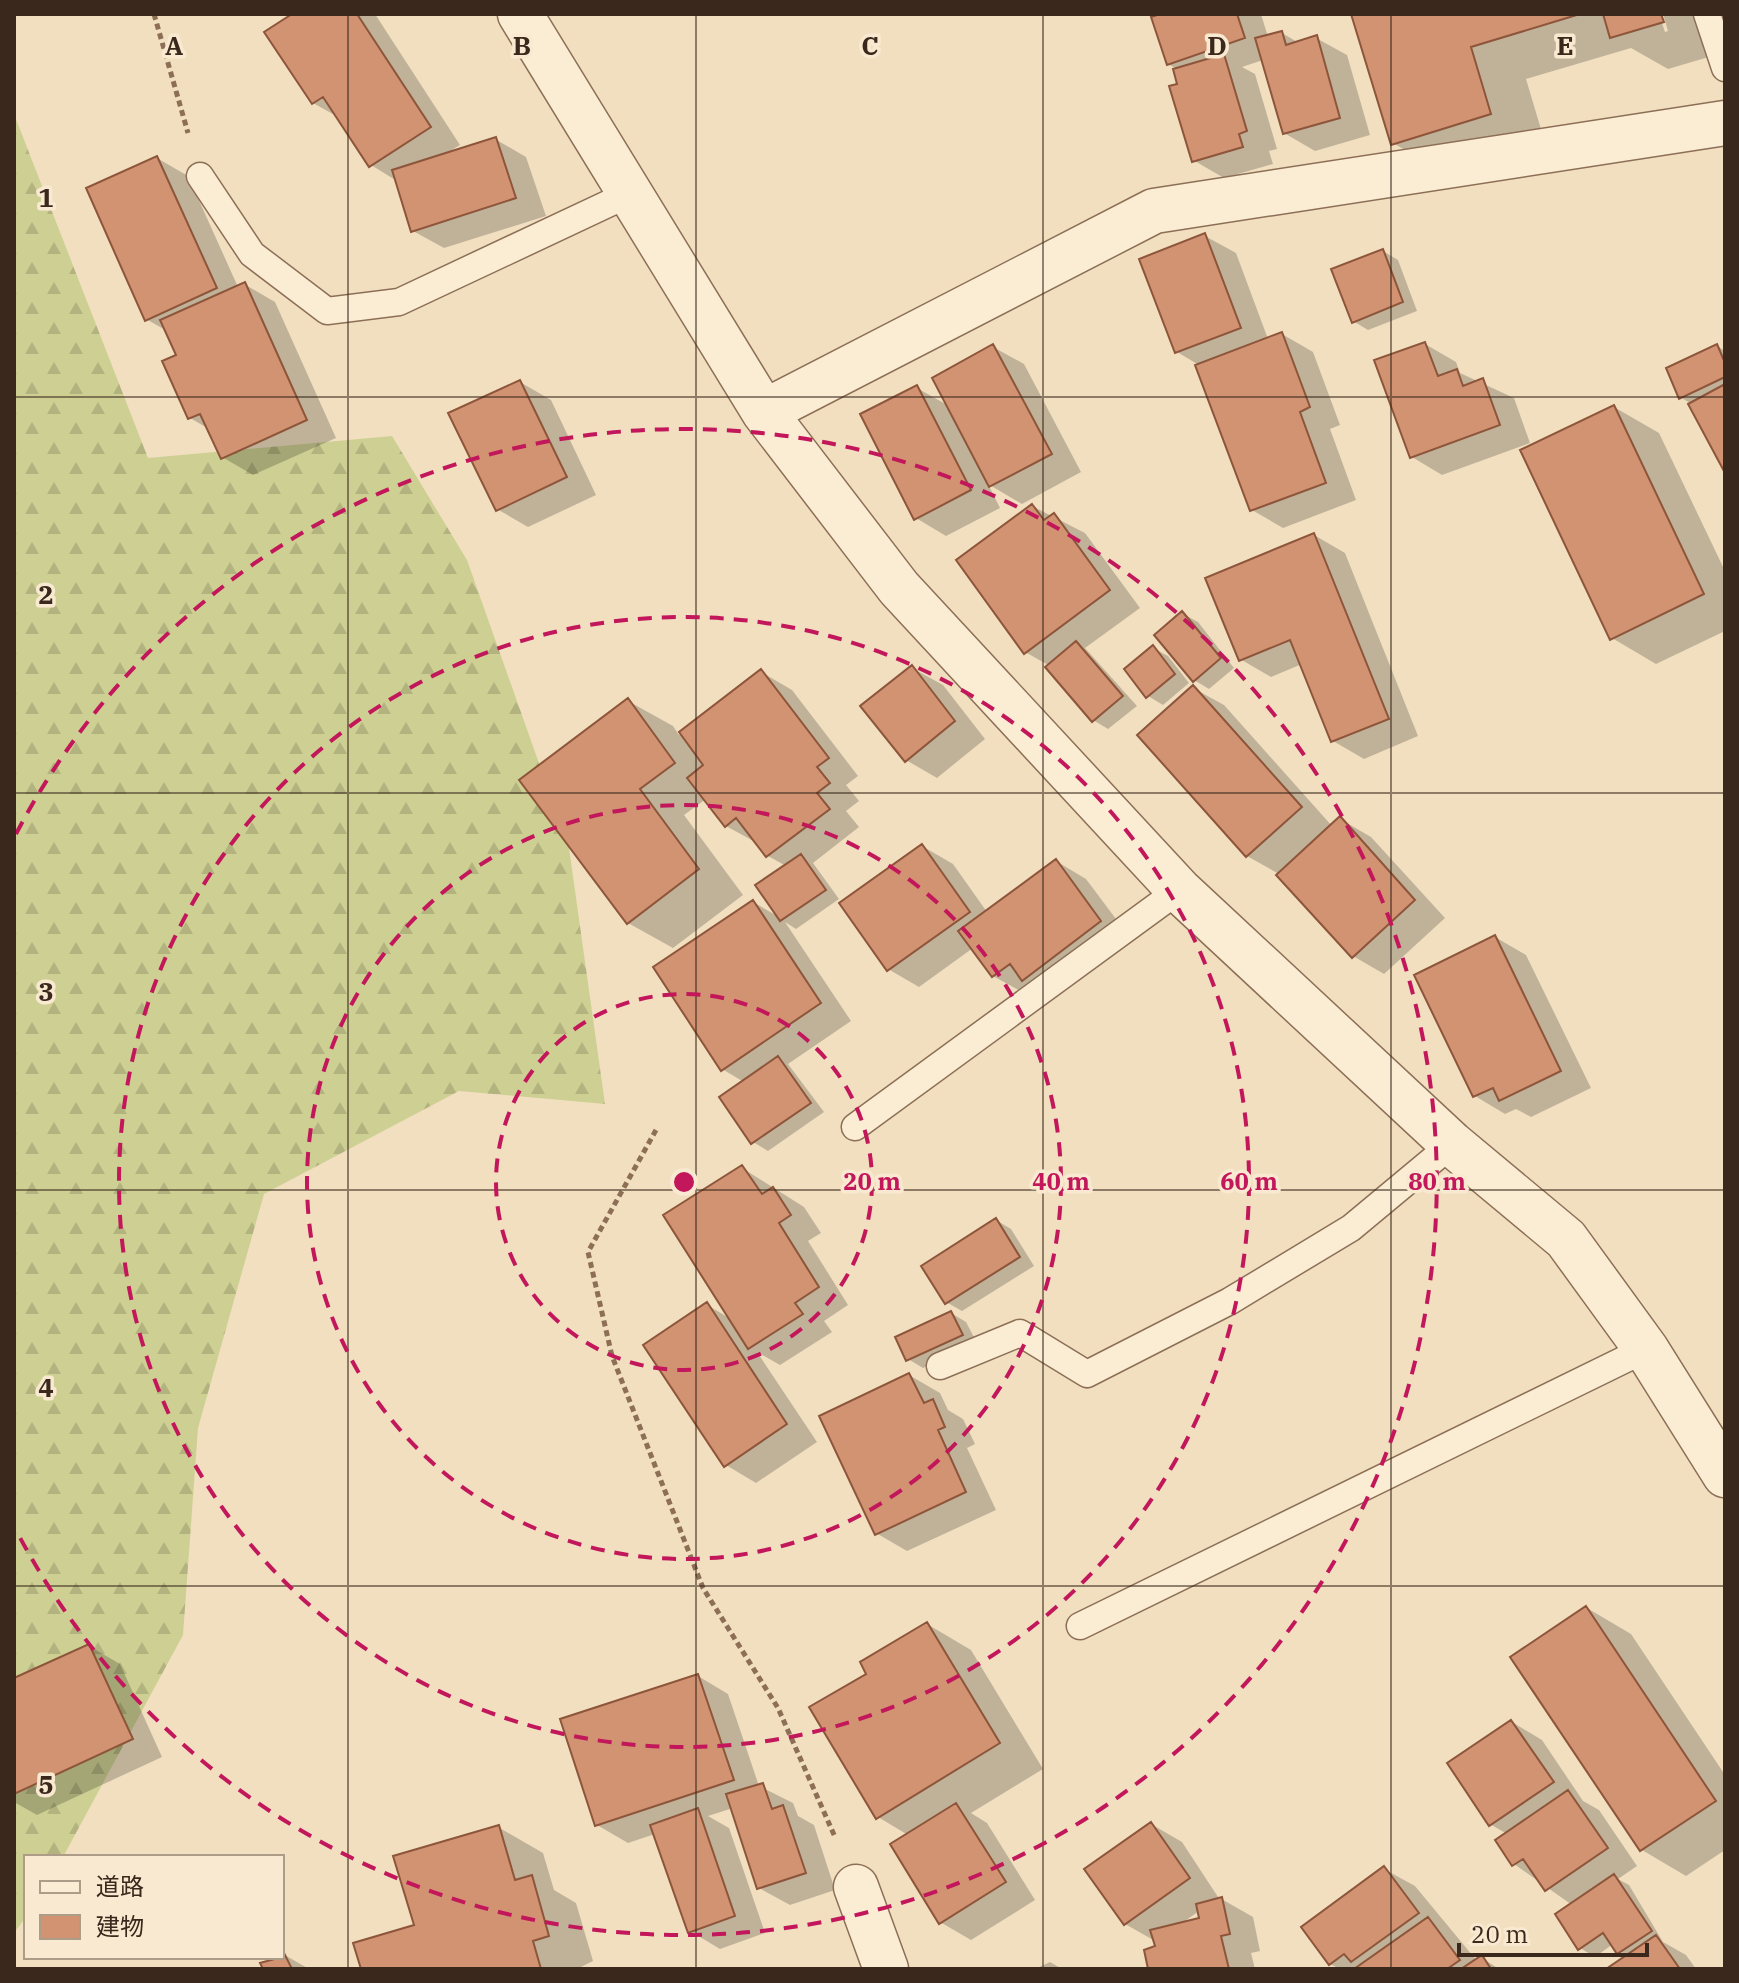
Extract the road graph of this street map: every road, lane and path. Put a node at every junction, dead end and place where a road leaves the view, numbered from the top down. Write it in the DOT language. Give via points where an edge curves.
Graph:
graph roads {
  1 [pos="154,14"];
  2 [pos="520,14"];
  3 [pos="1707,14"];
  4 [pos="1725,68"];
  5 [pos="1725,123"];
  6 [pos="200,176"];
  7 [pos="631,193"];
  8 [pos="764,412"];
  9 [pos="1179,890"];
  10 [pos="855,1127"];
  11 [pos="656,1130"];
  12 [pos="1452,1144"];
  13 [pos="1646,1349"];
  14 [pos="940,1366"];
  15 [pos="1725,1475"];
  16 [pos="1080,1626"];
  17 [pos="856,1887"];
  18 [pos="886,1969"];
  1 -- 6 [label="path"];
  2 -- 7 [label="street"];
  3 -- 4 [label="lane"];
  5 -- 8 [label="street" via="1154,211"];
  6 -- 7 [label="lane" via="252,254 327,311 399,302"];
  7 -- 8 [label="street"];
  8 -- 9 [label="street" via="899,588"];
  9 -- 10 [label="lane"];
  9 -- 12 [label="street"];
  11 -- 17 [label="path" via="588,1252 612,1356 703,1588 778,1708"];
  12 -- 13 [label="street" via="1566,1239"];
  12 -- 14 [label="lane" via="1351,1228 1230,1301 1087,1374 1020,1333"];
  13 -- 15 [label="street"];
  13 -- 16 [label="lane"];
  17 -- 18 [label="street"];
}
